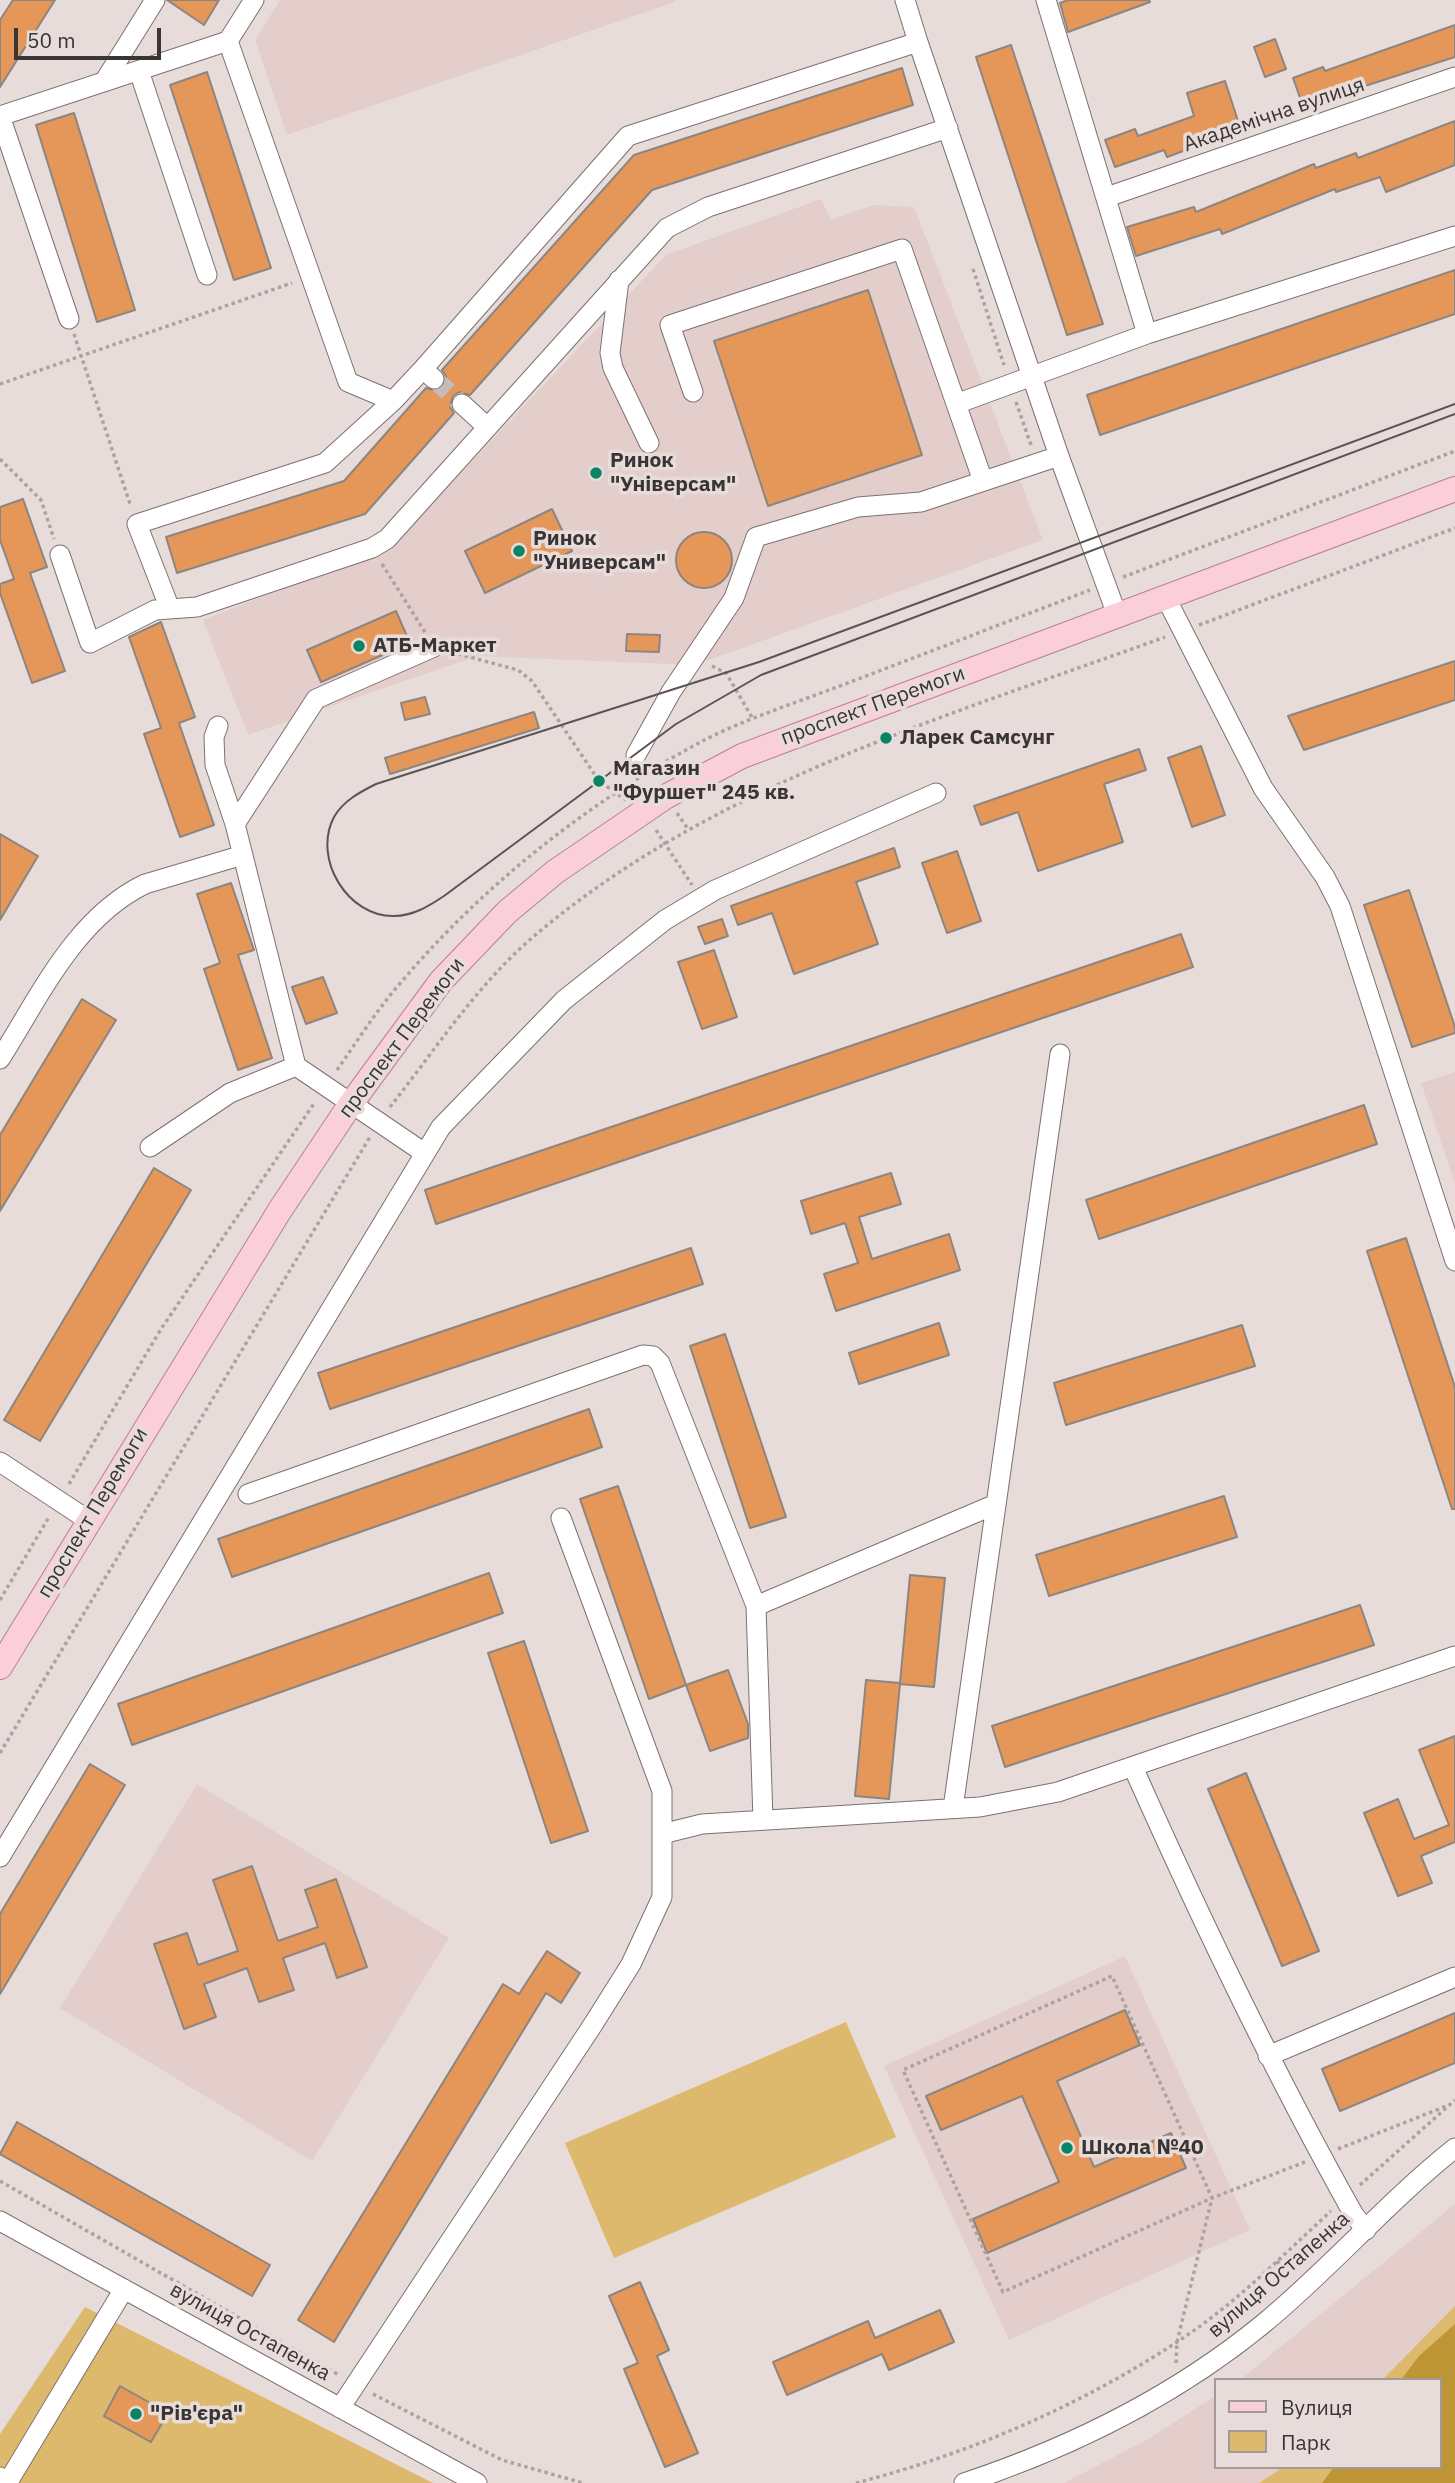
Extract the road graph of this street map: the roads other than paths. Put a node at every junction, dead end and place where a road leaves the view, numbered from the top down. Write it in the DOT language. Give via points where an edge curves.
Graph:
graph roads {
  1 [pos="155,0"];
  2 [pos="254,0"];
  3 [pos="905,0"];
  4 [pos="1046,0"];
  5 [pos="228,41"];
  6 [pos="918,42"];
  7 [pos="139,71"];
  8 [pos="1455,77"];
  9 [pos="104,82"];
  10 [pos="948,128"];
  11 [pos="1107,197"];
  12 [pos="1455,236"];
  13 [pos="207,275"];
  14 [pos="619,280"];
  15 [pos="69,319"];
  16 [pos="1147,334"];
  17 [pos="1033,379"];
  18 [pos="693,392"];
  19 [pos="393,401"];
  20 [pos="462,404"];
  21 [pos="956,404"];
  22 [pos="486,426"];
  23 [pos="649,443"];
  24 [pos="1059,456"];
  25 [pos="983,481"];
  26 [pos="1455,489"];
  27 [pos="60,555"];
  28 [pos="1166,598"];
  29 [pos="170,609"];
  30 [pos="1117,615"];
  31 [pos="434,647"];
  32 [pos="218,726"];
  33 [pos="636,755"];
  34 [pos="936,793"];
  35 [pos="235,824"];
  36 [pos="243,855"];
  37 [pos="1060,1054"];
  38 [pos="0,1059"];
  39 [pos="296,1066"];
  40 [pos="350,1105"];
  41 [pos="150,1147"];
  42 [pos="423,1152"];
  43 [pos="1455,1261"];
  44 [pos="0,1462"];
  45 [pos="248,1494"];
  46 [pos="996,1504"];
  47 [pos="561,1518"];
  48 [pos="88,1520"];
  49 [pos="756,1606"];
  50 [pos="1455,1656"];
  51 [pos="0,1667"];
  52 [pos="1133,1767"];
  53 [pos="953,1808"];
  54 [pos="764,1820"];
  55 [pos="662,1834"];
  56 [pos="0,1857"];
  57 [pos="1455,1978"];
  58 [pos="1268,2056"];
  59 [pos="1455,2148"];
  60 [pos="0,2221"];
  61 [pos="1366,2231"];
  62 [pos="124,2289"];
  63 [pos="340,2407"];
  64 [pos="0,2477"];
  65 [pos="477,2483"];
  66 [pos="964,2483"];
  1 -- 9 [label="street"];
  2 -- 5 [label="street"];
  3 -- 6 [label="street"];
  4 -- 11 [label="street"];
  5 -- 7 [label="street"];
  5 -- 19 [label="street" via="348,382"];
  6 -- 10 [label="street"];
  6 -- 19 [label="street" via="628,136 429,374"];
  7 -- 9 [label="street"];
  7 -- 13 [label="street"];
  8 -- 11 [label="street, Академічна вулиця"];
  9 -- 15 [label="street" via="0,116"];
  10 -- 14 [label="street" via="685,217 667,228"];
  10 -- 17 [label="street"];
  11 -- 16 [label="street"];
  12 -- 16 [label="street"];
  14 -- 22 [label="street"];
  14 -- 23 [label="street" via="610,353"];
  16 -- 17 [label="street"];
  17 -- 21 [label="street"];
  17 -- 24 [label="street"];
  18 -- 21 [label="street" via="670,324 902,249"];
  19 -- 29 [label="street" via="326,463 136,523"];
  20 -- 22 [label="street"];
  21 -- 25 [label="street"];
  22 -- 29 [label="street" via="401,526 372,548 197,607"];
  24 -- 25 [label="street"];
  24 -- 30 [label="street"];
  25 -- 33 [label="street" via="921,502 858,507 756,537 734,598"];
  26 -- 28 [label="main road, проспект Перемоги"];
  27 -- 29 [label="street" via="90,643 155,610"];
  28 -- 30 [label="main road, проспект Перемоги"];
  28 -- 43 [label="street" via="1263,788 1340,906"];
  30 -- 40 [label="main road, проспект Перемоги" via="772,743 643,811 555,872 498,921 442,981"];
  31 -- 35 [label="street" via="316,699"];
  32 -- 35 [label="street" via="215,765"];
  34 -- 42 [label="street" via="700,898 618,954 564,1000 461,1105"];
  35 -- 36 [label="street"];
  36 -- 38 [label="street" via="132,890 82,932"];
  36 -- 39 [label="street"];
  37 -- 46 [label="street"];
  39 -- 40 [label="street"];
  39 -- 41 [label="street" via="230,1093"];
  40 -- 42 [label="street"];
  40 -- 48 [label="main road, проспект Перемоги"];
  42 -- 56 [label="street"];
  44 -- 48 [label="street"];
  45 -- 49 [label="street" via="643,1355 653,1356 660,1363"];
  46 -- 49 [label="street"];
  46 -- 53 [label="street"];
  47 -- 55 [label="street" via="655,1768 662,1791"];
  48 -- 51 [label="main road, проспект Перемоги"];
  49 -- 54 [label="street"];
  50 -- 52 [label="street"];
  52 -- 53 [label="street" via="1020,1801"];
  52 -- 58 [label="street"];
  53 -- 54 [label="street"];
  54 -- 55 [label="street" via="702,1824"];
  55 -- 63 [label="street" via="662,1897 631,1964"];
  57 -- 58 [label="street"];
  58 -- 61 [label="street"];
  59 -- 61 [label="street, вулиця Остапенка"];
  60 -- 62 [label="street, вулиця Остапенка"];
  61 -- 66 [label="street, вулиця Остапенка" via="1262,2324 1175,2386 1068,2444"];
  62 -- 63 [label="street, вулиця Остапенка"];
  62 -- 64 [label="street" via="8,2482"];
  63 -- 65 [label="street, вулиця Остапенка"];
}
